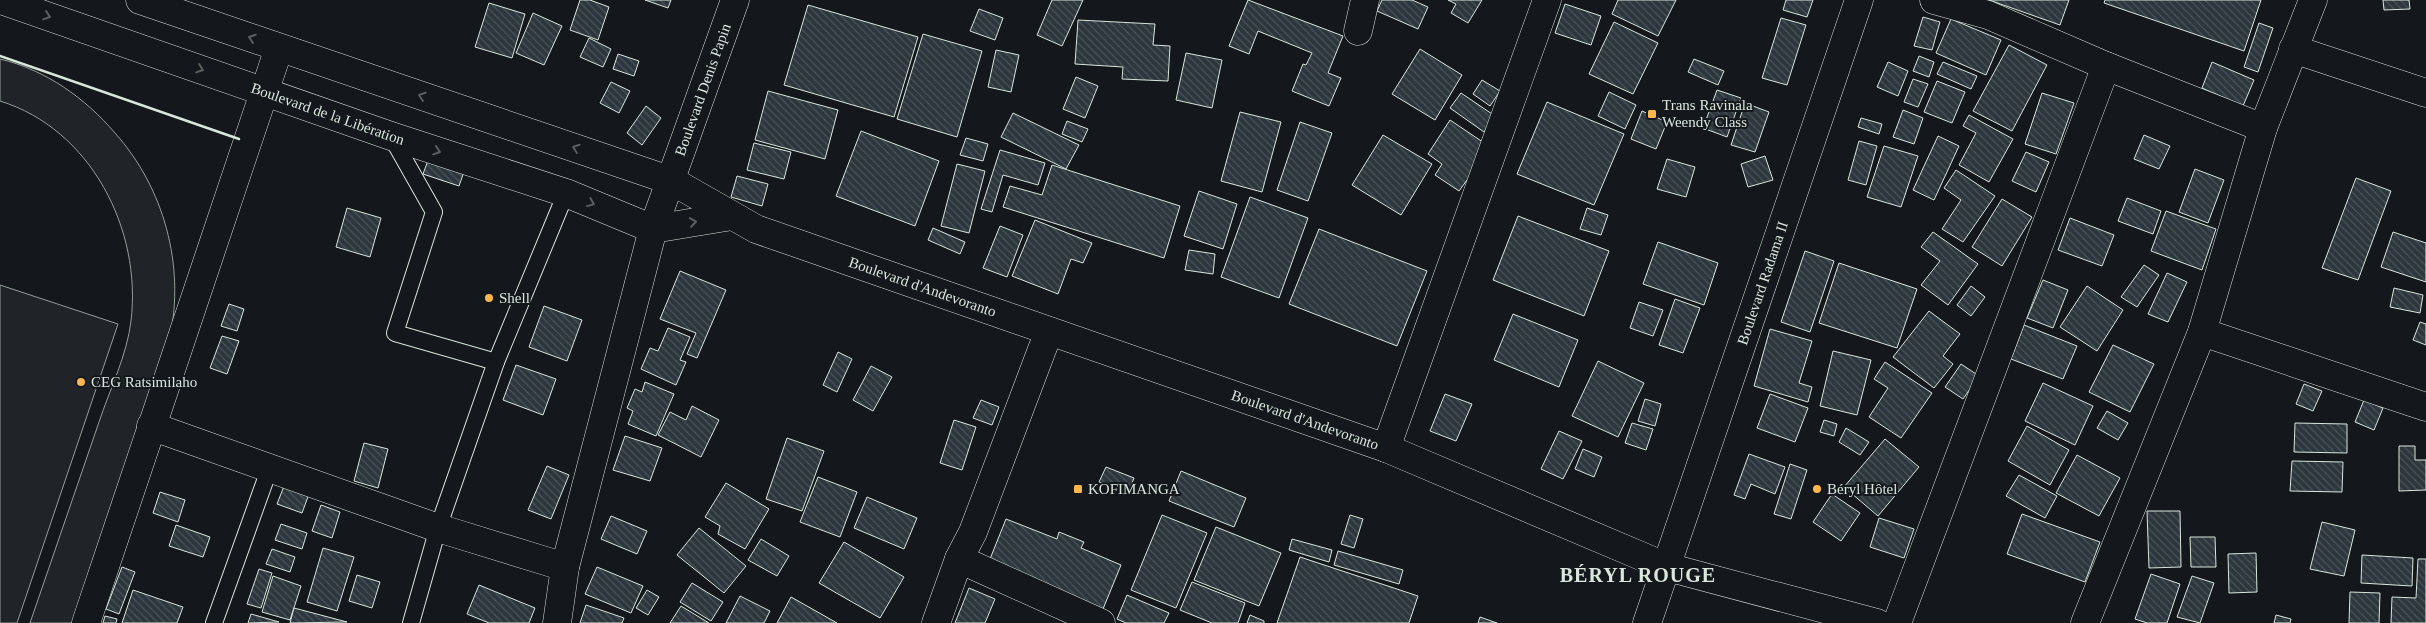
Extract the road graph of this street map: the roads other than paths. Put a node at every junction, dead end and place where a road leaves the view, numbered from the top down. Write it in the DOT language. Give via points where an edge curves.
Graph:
graph roads {
  1 [pos="1,0"];
  2 [pos="140,0"];
  3 [pos="736,0"];
  4 [pos="1365,0"];
  5 [pos="1548,0"];
  6 [pos="1859,0"];
  7 [pos="1934,0"];
  8 [pos="2314,0"];
  9 [pos="1358,32"];
  10 [pos="280,48"];
  11 [pos="2293,49"];
  12 [pos="2106,66"];
  13 [pos="264,92"];
  14 [pos="2426,93"];
  15 [pos="2263,128"];
  16 [pos="391,136"];
  17 [pos="672,181"];
  18 [pos="566,192"];
  19 [pos="732,216"];
  20 [pos="653,228"];
  21 [pos="1049,331"];
  22 [pos="2202,332"];
  23 [pos="496,362"];
  24 [pos="2426,407"];
  25 [pos="151,426"];
  26 [pos="1386,448"];
  27 [pos="270,466"];
  28 [pos="438,528"];
  29 [pos="959,559"];
  30 [pos="565,567"];
  31 [pos="1667,567"];
  32 [pos="86,623"];
  33 [pos="214,623"];
  34 [pos="411,623"];
  35 [pos="557,623"];
  36 [pos="936,623"];
  37 [pos="1101,623"];
  38 [pos="1647,623"];
  39 [pos="1876,623"];
  40 [pos="1897,623"];
  41 [pos="2085,623"];
  1 -- 13 [label="street, Boulevard de la Libération, one-way"];
  10 -- 2 [label="street, one-way"];
  3 -- 17 [label="street, Boulevard Denis Papin"];
  4 -- 9 [label="street"];
  5 -- 26 [label="street"];
  6 -- 31 [label="street, Boulevard Radama II"];
  7 -- 12 [label="street" via="1988,15"];
  8 -- 11 [label="street"];
  10 -- 13 [label="street"];
  17 -- 10 [label="street, one-way"];
  11 -- 14 [label="street"];
  11 -- 15 [label="street"];
  12 -- 15 [label="street"];
  12 -- 40 [label="street"];
  13 -- 16 [label="street, Boulevard de la Libération"];
  13 -- 25 [label="street"];
  15 -- 22 [label="street"];
  16 -- 18 [label="street, Boulevard de la Libération, one-way"];
  16 -- 23 [label="lane" via="434,212 394,333"];
  17 -- 19 [label="street, Boulevard d'Andevoranto"];
  17 -- 20 [label="street, Boulevard Denis Papin"];
  18 -- 20 [label="street, Boulevard de la Libération, one-way"];
  18 -- 23 [label="lane"];
  20 -- 19 [label="street, one-way"];
  19 -- 21 [label="street, Boulevard d'Andevoranto" via="756,229"];
  20 -- 30 [label="street, Boulevard Denis Papin"];
  21 -- 26 [label="street, Boulevard d'Andevoranto"];
  21 -- 29 [label="street" via="974,532"];
  22 -- 24 [label="street"];
  22 -- 41 [label="street"];
  23 -- 28 [label="lane"];
  25 -- 27 [label="street"];
  25 -- 32 [label="street"];
  26 -- 31 [label="street, Boulevard d'Andevoranto"];
  27 -- 28 [label="street"];
  27 -- 33 [label="lane"];
  28 -- 30 [label="street"];
  28 -- 34 [label="lane"];
  29 -- 36 [label="street"];
  29 -- 37 [label="street"];
  30 -- 35 [label="street, Boulevard Denis Papin"];
  31 -- 38 [label="street, Boulevard Radama II"];
  31 -- 39 [label="street, Boulevard d'Andevoranto"];
}
